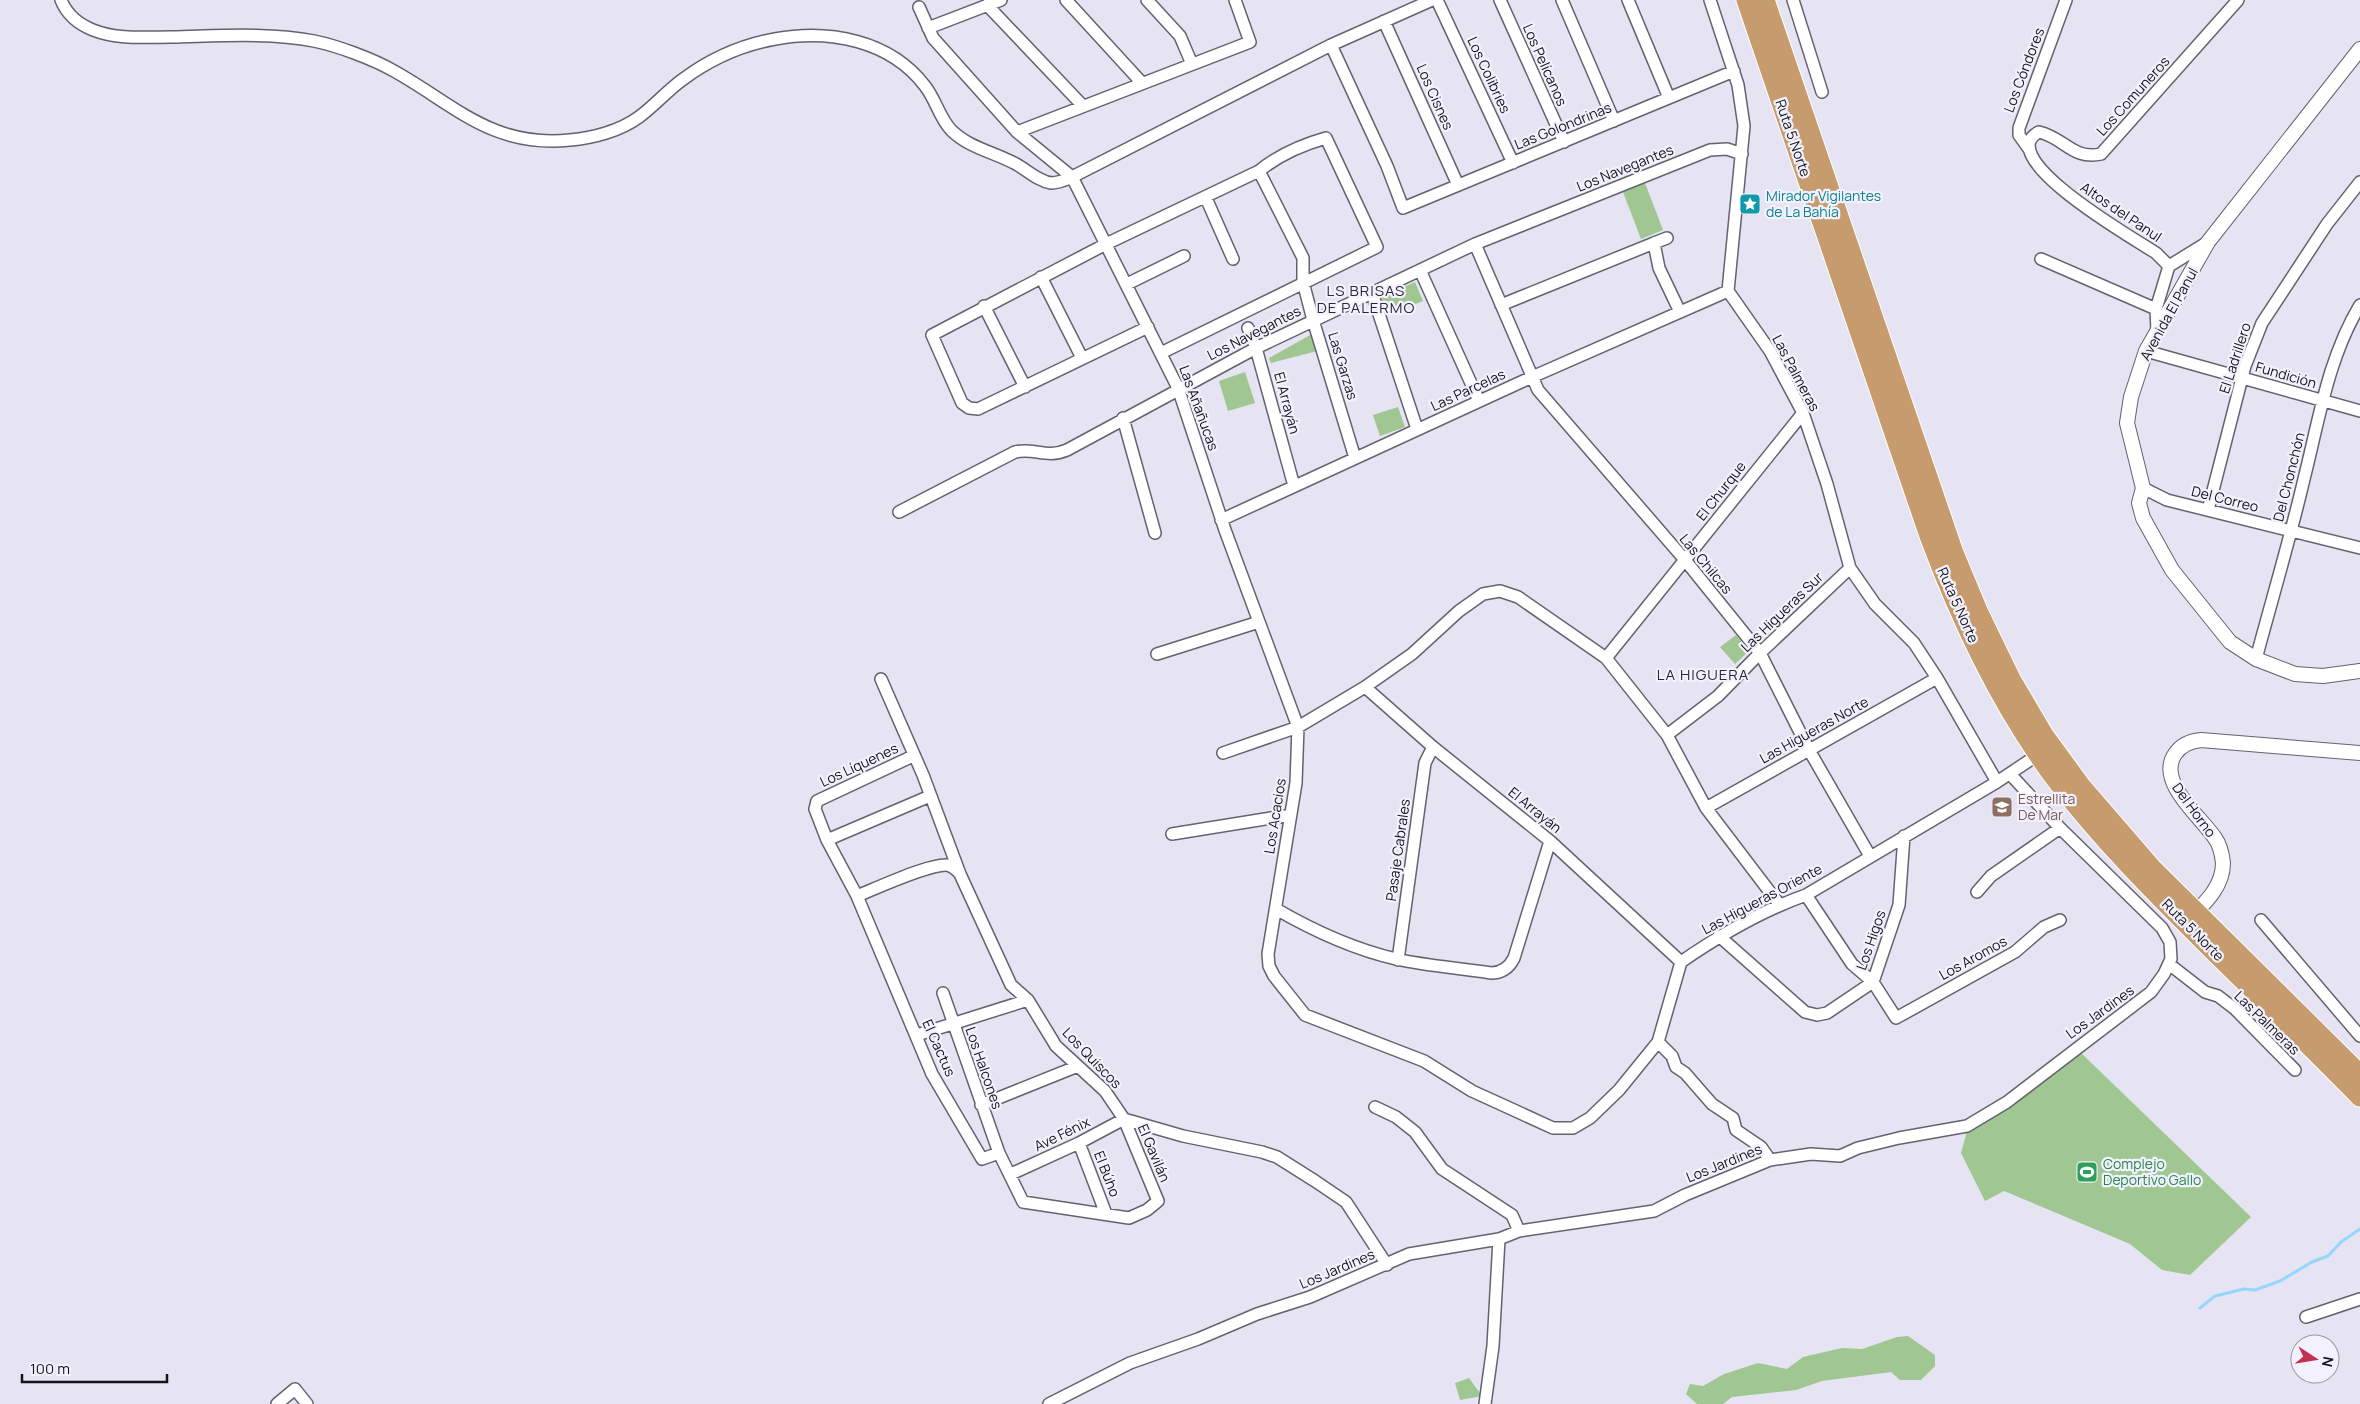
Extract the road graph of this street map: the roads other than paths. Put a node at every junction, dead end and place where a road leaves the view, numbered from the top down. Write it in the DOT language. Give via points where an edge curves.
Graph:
graph roads {
  1 [pos="61,0"];
  2 [pos="1002,0"];
  3 [pos="1066,0"];
  4 [pos="1147,0"];
  5 [pos="1235,0"];
  6 [pos="1432,0"];
  7 [pos="1437,0"];
  8 [pos="1500,0"];
  9 [pos="1562,0"];
  10 [pos="1628,0"];
  11 [pos="1710,0"];
  12 [pos="1746,0"];
  13 [pos="1765,0"];
  14 [pos="1793,0"];
  15 [pos="2066,0"];
  16 [pos="2238,0"];
  17 [pos="987,5"];
  18 [pos="919,7"];
  19 [pos="1384,21"];
  20 [pos="928,28"];
  21 [pos="1331,44"];
  22 [pos="2360,49"];
  23 [pos="1192,64"];
  24 [pos="1734,71"];
  25 [pos="1142,83"];
  26 [pos="1822,92"];
  27 [pos="1669,98"];
  28 [pos="1083,106"];
  29 [pos="1614,121"];
  30 [pos="1017,132"];
  31 [pos="1564,142"];
  32 [pos="2028,148"];
  33 [pos="1742,154"];
  34 [pos="1513,163"];
  35 [pos="1259,171"];
  36 [pos="1072,176"];
  37 [pos="2360,182"];
  38 [pos="1458,186"];
  39 [pos="1206,198"];
  40 [pos="1667,238"];
  41 [pos="2208,242"];
  42 [pos="1654,243"];
  43 [pos="1106,244"];
  44 [pos="1475,244"];
  45 [pos="1184,256"];
  46 [pos="2041,259"];
  47 [pos="1233,260"];
  48 [pos="2169,266"];
  49 [pos="1420,270"];
  50 [pos="1041,277"];
  51 [pos="1303,282"];
  52 [pos="1127,284"];
  53 [pos="1728,291"];
  54 [pos="1372,293"];
  55 [pos="1501,305"];
  56 [pos="2360,305"];
  57 [pos="984,306"];
  58 [pos="2156,310"];
  59 [pos="1680,312"];
  60 [pos="1313,320"];
  61 [pos="1148,327"];
  62 [pos="1248,328"];
  63 [pos="2157,331"];
  64 [pos="1256,348"];
  65 [pos="2146,351"];
  66 [pos="1161,353"];
  67 [pos="1082,358"];
  68 [pos="1532,377"];
  69 [pos="2242,378"];
  70 [pos="1025,387"];
  71 [pos="1178,388"];
  72 [pos="2324,401"];
  73 [pos="1479,402"];
  74 [pos="2360,411"];
  75 [pos="1803,413"];
  76 [pos="1123,418"];
  77 [pos="1418,430"];
  78 [pos="1355,458"];
  79 [pos="1294,486"];
  80 [pos="2143,488"];
  81 [pos="2208,510"];
  82 [pos="899,512"];
  83 [pos="1221,520"];
  84 [pos="2292,531"];
  85 [pos="1156,533"];
  86 [pos="2360,548"];
  87 [pos="1684,560"];
  88 [pos="1850,568"];
  89 [pos="1259,622"];
  90 [pos="1760,653"];
  91 [pos="1157,654"];
  92 [pos="1606,658"];
  93 [pos="2256,659"];
  94 [pos="2360,672"];
  95 [pos="1937,678"];
  96 [pos="881,679"];
  97 [pos="1365,687"];
  98 [pos="1298,727"];
  99 [pos="1667,735"];
  100 [pos="1433,747"];
  101 [pos="1809,750"];
  102 [pos="2045,750"];
  103 [pos="1223,753"];
  104 [pos="2360,753"];
  105 [pos="914,756"];
  106 [pos="2010,774"];
  107 [pos="1997,782"];
  108 [pos="930,796"];
  109 [pos="817,801"];
  110 [pos="1706,808"];
  111 [pos="1290,815"];
  112 [pos="2060,828"];
  113 [pos="1172,834"];
  114 [pos="1904,836"];
  115 [pos="827,840"];
  116 [pos="1550,842"];
  117 [pos="1870,856"];
  118 [pos="960,874"];
  119 [pos="1977,892"];
  120 [pos="1806,895"];
  121 [pos="857,896"];
  122 [pos="1779,904"];
  123 [pos="1276,909"];
  124 [pos="2191,918"];
  125 [pos="2060,920"];
  126 [pos="2261,920"];
  127 [pos="1719,936"];
  128 [pos="1398,960"];
  129 [pos="1681,962"];
  130 [pos="2169,964"];
  131 [pos="1873,982"];
  132 [pos="943,993"];
  133 [pos="1028,1000"];
  134 [pos="953,1024"];
  135 [pos="917,1035"];
  136 [pos="2360,1036"];
  137 [pos="1658,1042"];
  138 [pos="1078,1066"];
  139 [pos="2295,1070"];
  140 [pos="2360,1074"];
  141 [pos="2360,1097"];
  142 [pos="981,1105"];
  143 [pos="1375,1107"];
  144 [pos="1124,1119"];
  145 [pos="1079,1143"];
  146 [pos="999,1152"];
  147 [pos="1770,1160"];
  148 [pos="1011,1174"];
  149 [pos="1106,1214"];
  150 [pos="1519,1231"];
  151 [pos="1498,1239"];
  152 [pos="1386,1264"];
  153 [pos="2360,1299"];
  154 [pos="2306,1317"];
  155 [pos="277,1404"];
  156 [pos="307,1404"];
  157 [pos="1049,1404"];
  158 [pos="1485,1404"];
  1 -- 36 [label="street" via="74,20 94,30 126,38 221,36 315,42 392,69 480,125 513,137 550,141 580,139 624,125 638,118 695,71 744,47 793,37 844,38 872,47 914,74 932,96 944,121 963,140 1014,162 1047,182 1058,182"];
  2 -- 17 [label="street"];
  3 -- 25 [label="street"];
  4 -- 23 [label="street" via="1180,36"];
  5 -- 23 [label="street" via="1250,42"];
  6 -- 19 [label="street"];
  7 -- 34 [label="street, Los Colibries"];
  8 -- 31 [label="street, Los Pelícanos"];
  9 -- 29 [label="street"];
  10 -- 27 [label="street"];
  11 -- 24 [label="street"];
  12 -- 102 [label="highway, Ruta 5 Norte" via="1937,557 1982,659"];
  13 -- 102 [label="highway, Ruta 5 Norte" via="1957,560"];
  14 -- 26 [label="street"];
  15 -- 32 [label="street, Los Cóndores" via="2019,128 2019,135"];
  16 -- 32 [label="street, Los Comuneros" via="2102,154 2088,157 2050,134 2040,132 2032,135"];
  17 -- 20 [label="street"];
  17 -- 28 [label="street"];
  18 -- 20 [label="street, Las Añañucas"];
  19 -- 21 [label="street"];
  19 -- 38 [label="street, Los Cisnes"];
  20 -- 30 [label="street, Las Añañucas" via="933,38"];
  21 -- 36 [label="street"];
  21 -- 38 [label="street, Las Golondrinas" via="1403,208"];
  22 -- 41 [label="street, Avenida El Panul"];
  23 -- 25 [label="street"];
  24 -- 27 [label="street, Las Golondrinas"];
  24 -- 33 [label="street" via="1743,112"];
  25 -- 28 [label="street"];
  27 -- 29 [label="street, Las Golondrinas"];
  28 -- 30 [label="street"];
  29 -- 31 [label="street, Las Golondrinas"];
  30 -- 36 [label="street, Las Añañucas"];
  31 -- 34 [label="street, Las Golondrinas"];
  32 -- 48 [label="street, Altos del Panul" via="2055,185"];
  33 -- 44 [label="street, Los Navegantes" via="1727,149 1710,150"];
  33 -- 53 [label="street"];
  34 -- 38 [label="street, Las Golondrinas"];
  35 -- 39 [label="street"];
  35 -- 51 [label="street, Las Garzas" via="1304,258"];
  35 -- 51 [label="street" via="1274,158 1326,138 1377,247"];
  36 -- 43 [label="street, Las Añañucas"];
  37 -- 69 [label="street, El Ladrillero" via="2327,224 2269,310 2255,337"];
  39 -- 43 [label="street"];
  39 -- 47 [label="street"];
  40 -- 42 [label="street"];
  41 -- 48 [label="street"];
  41 -- 63 [label="street, Avenida El Panul"];
  42 -- 55 [label="street"];
  42 -- 59 [label="street" via="1659,268"];
  43 -- 50 [label="street"];
  43 -- 52 [label="street, Las Añañucas"];
  44 -- 49 [label="street, Los Navegantes"];
  44 -- 55 [label="street, Las Chilcas"];
  45 -- 52 [label="street"];
  46 -- 58 [label="street"];
  48 -- 58 [label="street"];
  49 -- 54 [label="street, Los Navegantes"];
  49 -- 73 [label="street"];
  50 -- 57 [label="street"];
  50 -- 67 [label="street"];
  51 -- 60 [label="street, Las Garzas"];
  51 -- 66 [label="street"];
  52 -- 61 [label="street, Las Añañucas"];
  53 -- 59 [label="street, Las Parcelas"];
  53 -- 75 [label="street, Las Palmeras" via="1770,352"];
  54 -- 60 [label="street, Los Navegantes"];
  54 -- 77 [label="street"];
  55 -- 68 [label="street, Las Chilcas"];
  56 -- 72 [label="street, Del Chonchón" via="2338,350"];
  57 -- 70 [label="street"];
  57 -- 70 [label="street" via="932,335 959,399 965,406 978,409"];
  58 -- 63 [label="street"];
  59 -- 68 [label="street, Las Parcelas"];
  60 -- 64 [label="street, Los Navegantes"];
  60 -- 78 [label="street, Las Garzas"];
  61 -- 66 [label="street, Las Añañucas"];
  61 -- 67 [label="street"];
  62 -- 64 [label="street, El Arrayán"];
  63 -- 65 [label="street, Avenida El Panul"];
  64 -- 71 [label="street, Los Navegantes"];
  64 -- 79 [label="street, El Arrayán"];
  65 -- 69 [label="street, Fundición"];
  65 -- 80 [label="street, Avenida El Panul" via="2131,397 2127,423"];
  66 -- 71 [label="street, Las Añañucas"];
  67 -- 70 [label="street"];
  68 -- 73 [label="street, Las Parcelas"];
  68 -- 87 [label="street, Las Chilcas" via="1538,390"];
  69 -- 72 [label="street, Fundición"];
  69 -- 81 [label="street, El Ladrillero"];
  71 -- 76 [label="street, Los Navegantes"];
  71 -- 83 [label="street, Las Añañucas"];
  72 -- 74 [label="street, Fundición"];
  72 -- 84 [label="street, Del Chonchón"];
  73 -- 77 [label="street, Las Parcelas"];
  75 -- 87 [label="street, El Churque"];
  75 -- 88 [label="street, Las Palmeras"];
  76 -- 82 [label="street, Los Navegantes" via="1061,452 1048,455 1027,450 1015,452"];
  76 -- 85 [label="street"];
  77 -- 78 [label="street, Las Parcelas"];
  78 -- 79 [label="street, Las Parcelas"];
  79 -- 83 [label="street, Las Parcelas"];
  80 -- 81 [label="street, Del Correo" via="2160,498"];
  80 -- 93 [label="street, Avenida El Panul" via="2140,509 2172,570 2230,642"];
  81 -- 84 [label="street, Del Correo"];
  83 -- 89 [label="street, Las Añañucas"];
  84 -- 86 [label="street, Del Correo"];
  84 -- 93 [label="street, Del Chonchón"];
  87 -- 90 [label="street, Las Chilcas"];
  87 -- 92 [label="street, El Churque"];
  88 -- 90 [label="street, Las Higueras Sur"];
  88 -- 95 [label="street, Las Palmeras" via="1875,604 1914,643"];
  89 -- 91 [label="street"];
  89 -- 98 [label="street, Las Añañucas"];
  90 -- 99 [label="street, Las Higueras Sur" via="1718,696"];
  90 -- 101 [label="street, Las Chilcas"];
  92 -- 97 [label="street" via="1518,597 1494,591 1483,594 1459,611 1412,654"];
  92 -- 99 [label="street"];
  93 -- 94 [label="street, Avenida El Panul" via="2282,670 2309,676"];
  95 -- 101 [label="street, Las Higueras Norte"];
  95 -- 107 [label="street, Las Palmeras"];
  96 -- 105 [label="street, Los Quiscos"];
  97 -- 98 [label="street"];
  97 -- 100 [label="street, El Arrayán"];
  98 -- 103 [label="street"];
  98 -- 111 [label="street, Los Acacios" via="1298,767"];
  99 -- 110 [label="street"];
  100 -- 116 [label="street, El Arrayán"];
  100 -- 128 [label="street, Pasaje Cabrales" via="1425,763"];
  101 -- 110 [label="street, Las Higueras Norte"];
  101 -- 117 [label="street, Las Chilcas"];
  102 -- 106 [label="street, Las Higueras Oriente"];
  102 -- 124 [label="highway, Ruta 5 Norte" via="2118,830"];
  104 -- 124 [label="street, Del Horno" via="2201,740 2180,748 2171,763 2172,781 2216,838 2222,858 2222,874 2216,889"];
  105 -- 108 [label="street, Los Quiscos"];
  105 -- 109 [label="street, Los Líquenes"];
  106 -- 107 [label="street, Las Higueras Oriente"];
  106 -- 112 [label="street"];
  107 -- 114 [label="street, Las Higueras Oriente"];
  108 -- 115 [label="street"];
  108 -- 118 [label="street, Los Quiscos"];
  109 -- 115 [label="street, El Cactus" via="815,809"];
  110 -- 122 [label="street"];
  111 -- 113 [label="street"];
  111 -- 123 [label="street, Los Acacios"];
  112 -- 119 [label="street" via="1991,876"];
  112 -- 130 [label="street" via="2162,928 2171,948"];
  114 -- 117 [label="street, Las Higueras Oriente"];
  114 -- 131 [label="street, Los Higos" via="1899,905"];
  115 -- 121 [label="street, El Cactus"];
  116 -- 128 [label="street" via="1514,958 1504,970 1491,973"];
  116 -- 129 [label="street, El Arrayán"];
  117 -- 120 [label="street, Las Higueras Oriente"];
  118 -- 121 [label="street" via="953,866 945,865"];
  118 -- 133 [label="street, Los Quiscos" via="1011,985"];
  120 -- 122 [label="street, Las Higueras Oriente"];
  120 -- 131 [label="street" via="1852,964"];
  121 -- 135 [label="street, El Cactus"];
  122 -- 127 [label="street, Las Higueras Oriente"];
  123 -- 128 [label="street" via="1338,941"];
  123 -- 137 [label="street" via="1269,966 1305,1016 1424,1061 1472,1091 1553,1128 1573,1128 1590,1118 1619,1090"];
  124 -- 140 [label="highway, Ruta 5 Norte"];
  124 -- 141 [label="highway, Ruta 5 Norte"];
  125 -- 131 [label="street, Los Aromos" via="2044,927 2015,952 1896,1018"];
  126 -- 136 [label="street"];
  127 -- 129 [label="street, Las Higueras Oriente"];
  127 -- 131 [label="street, Los Higos" via="1809,1014 1827,1013"];
  129 -- 137 [label="street"];
  130 -- 139 [label="street, Las Palmeras" via="2205,992 2218,996 2235,1009"];
  130 -- 147 [label="street, Los Jardines" via="2158,984 2143,1000 2007,1102 1967,1126 1899,1138 1840,1156 1811,1154"];
  132 -- 134 [label="street, Los Halcones"];
  133 -- 134 [label="street"];
  133 -- 138 [label="street, Los Quiscos" via="1056,1046"];
  134 -- 135 [label="street"];
  134 -- 142 [label="street, Los Halcones"];
  135 -- 146 [label="street, El Cactus" via="932,1074 982,1159"];
  137 -- 147 [label="street" via="1672,1056 1676,1067 1712,1104 1733,1118 1736,1130 1761,1147"];
  138 -- 142 [label="street"];
  138 -- 144 [label="street, Los Quiscos" via="1106,1091"];
  142 -- 146 [label="street, Los Halcones"];
  143 -- 150 [label="street" via="1396,1117 1415,1132 1442,1169 1512,1215"];
  144 -- 145 [label="street, Ave Fénix"];
  144 -- 149 [label="street, El Gavilán" via="1158,1200 1147,1210 1129,1218"];
  144 -- 152 [label="street" via="1277,1157 1346,1202"];
  145 -- 148 [label="street, Ave Fénix"];
  145 -- 149 [label="street, El Búho"];
  146 -- 148 [label="street"];
  147 -- 150 [label="street, Los Jardines" via="1654,1211"];
  148 -- 149 [label="street" via="1023,1202"];
  150 -- 151 [label="street, Los Jardines"];
  151 -- 152 [label="street, Los Jardines" via="1409,1254"];
  151 -- 158 [label="street" via="1497,1294"];
  152 -- 157 [label="street, Los Jardines" via="1310,1297 1130,1363"];
  153 -- 154 [label="street"];
  155 -- 156 [label="street" via="295,1389"];
}
